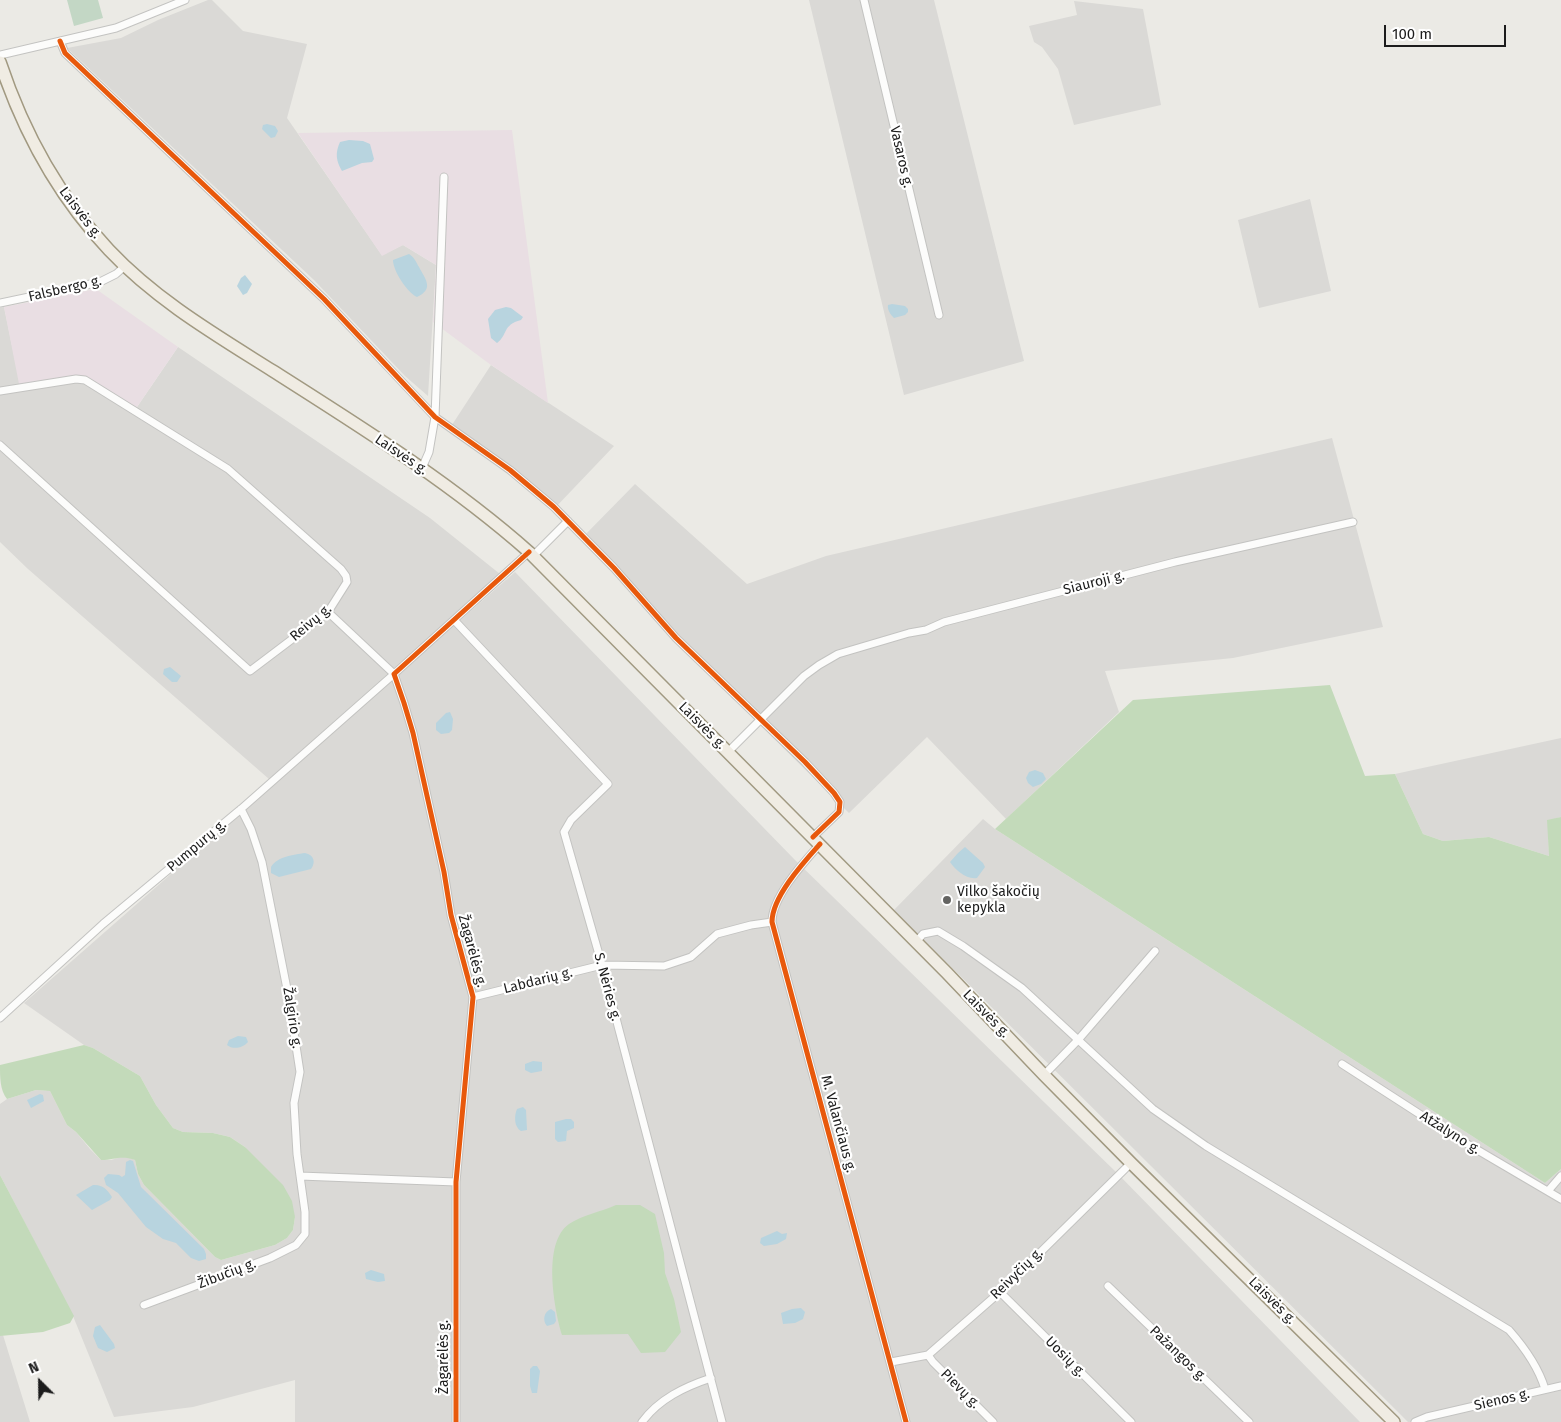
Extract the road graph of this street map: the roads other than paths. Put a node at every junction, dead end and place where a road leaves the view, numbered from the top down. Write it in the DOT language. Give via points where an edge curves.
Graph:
graph roads {
  1 [pos="185,0"];
  2 [pos="864,0"];
  3 [pos="60,41"];
  4 [pos="0,54"];
  5 [pos="0,62"];
  6 [pos="444,177"];
  7 [pos="125,266"];
  8 [pos="0,303"];
  9 [pos="939,315"];
  10 [pos="0,391"];
  11 [pos="435,417"];
  12 [pos="0,445"];
  13 [pos="422,468"];
  14 [pos="568,521"];
  15 [pos="1353,522"];
  16 [pos="531,554"];
  17 [pos="328,612"];
  18 [pos="454,621"];
  19 [pos="394,674"];
  20 [pos="760,719"];
  21 [pos="728,752"];
  22 [pos="241,809"];
  23 [pos="816,841"];
  24 [pos="772,922"];
  25 [pos="916,942"];
  26 [pos="1155,951"];
  27 [pos="602,965"];
  28 [pos="473,997"];
  29 [pos="0,1018"];
  30 [pos="1078,1040"];
  31 [pos="1342,1064"];
  32 [pos="1044,1074"];
  33 [pos="1131,1162"];
  34 [pos="300,1176"];
  35 [pos="1561,1176"];
  36 [pos="456,1182"];
  37 [pos="1548,1191"];
  38 [pos="1561,1198"];
  39 [pos="305,1234"];
  40 [pos="1108,1286"];
  41 [pos="1000,1292"];
  42 [pos="144,1305"];
  43 [pos="928,1355"];
  44 [pos="891,1362"];
  45 [pos="711,1378"];
  46 [pos="1561,1386"];
  47 [pos="1546,1389"];
  48 [pos="456,1422"];
  49 [pos="642,1422"];
  50 [pos="722,1422"];
  51 [pos="906,1422"];
  52 [pos="993,1422"];
  53 [pos="1131,1422"];
  54 [pos="1249,1422"];
  55 [pos="1394,1422"];
  56 [pos="1414,1422"];
  1 -- 3 [label="street" via="116,28"];
  2 -- 9 [label="street, Vasaros g."];
  3 -- 4 [label="street"];
  3 -- 11 [label="street" via="65,53 324,299"];
  5 -- 7 [label="main road, Laisvės g." via="26,128 48,169 94,233"];
  6 -- 11 [label="street"];
  7 -- 8 [label="street, Falsbergo g." via="100,282"];
  7 -- 13 [label="main road, Laisvės g." via="215,335"];
  10 -- 17 [label="street, Reivų g." via="85,380 228,468 346,576 345,587"];
  11 -- 13 [label="street" via="429,452"];
  11 -- 14 [label="street" via="510,470"];
  12 -- 17 [label="street, Reivų g." via="250,671"];
  13 -- 16 [label="main road, Laisvės g."];
  14 -- 16 [label="street"];
  14 -- 20 [label="street" via="676,638"];
  15 -- 20 [label="street, Siauroji g." via="1176,562 944,622 838,654 804,676"];
  16 -- 18 [label="street"];
  16 -- 21 [label="main road, Laisvės g."];
  17 -- 19 [label="street"];
  18 -- 19 [label="street"];
  18 -- 27 [label="street, S. Nėries g." via="608,784 570,820 564,832"];
  19 -- 22 [label="street, Pumpurų g."];
  19 -- 28 [label="street, Žagarėlės g." via="418,752 451,915"];
  20 -- 21 [label="street, Siauroji g."];
  20 -- 23 [label="street" via="805,762 840,802 839,812"];
  21 -- 23 [label="main road, Laisvės g."];
  22 -- 29 [label="street, Pumpurų g." via="103,924"];
  22 -- 34 [label="street, Žalgirio g." via="262,862 288,994 300,1072 294,1103"];
  23 -- 24 [label="street" via="777,901"];
  23 -- 25 [label="main road, Laisvės g."];
  24 -- 27 [label="street, Labdarių g." via="717,934 691,957 664,966"];
  24 -- 44 [label="street, M. Valančiaus g."];
  25 -- 30 [label="street" via="930,932 946,934 1022,988"];
  25 -- 32 [label="main road, Laisvės g."];
  26 -- 30 [label="street"];
  27 -- 28 [label="street, Labdarių g."];
  27 -- 45 [label="street, S. Nėries g."];
  28 -- 36 [label="street, Žagarėlės g."];
  30 -- 32 [label="street"];
  30 -- 47 [label="street" via="1153,1109 1198,1141 1510,1330"];
  31 -- 37 [label="street, Atžalyno g." via="1452,1136"];
  32 -- 33 [label="main road, Laisvės g."];
  33 -- 41 [label="street, Reivyčių g."];
  33 -- 55 [label="main road, Laisvės g."];
  34 -- 36 [label="street"];
  34 -- 39 [label="street, Žalgirio g."];
  35 -- 37 [label="street"];
  36 -- 48 [label="street, Žagarėlės g."];
  37 -- 38 [label="street, Atžalyno g."];
  39 -- 42 [label="street, Žibučių g." via="296,1245 270,1258"];
  40 -- 54 [label="street, Pažangos g."];
  41 -- 43 [label="street, Reivyčių g."];
  41 -- 53 [label="street, Uosių g."];
  43 -- 44 [label="street"];
  43 -- 52 [label="street, Pievų g."];
  44 -- 51 [label="street, M. Valančiaus g."];
  45 -- 49 [label="street" via="664,1400"];
  45 -- 50 [label="street, S. Nėries g."];
  46 -- 47 [label="street, Sienos g."];
  47 -- 56 [label="street, Sienos g."];
}
